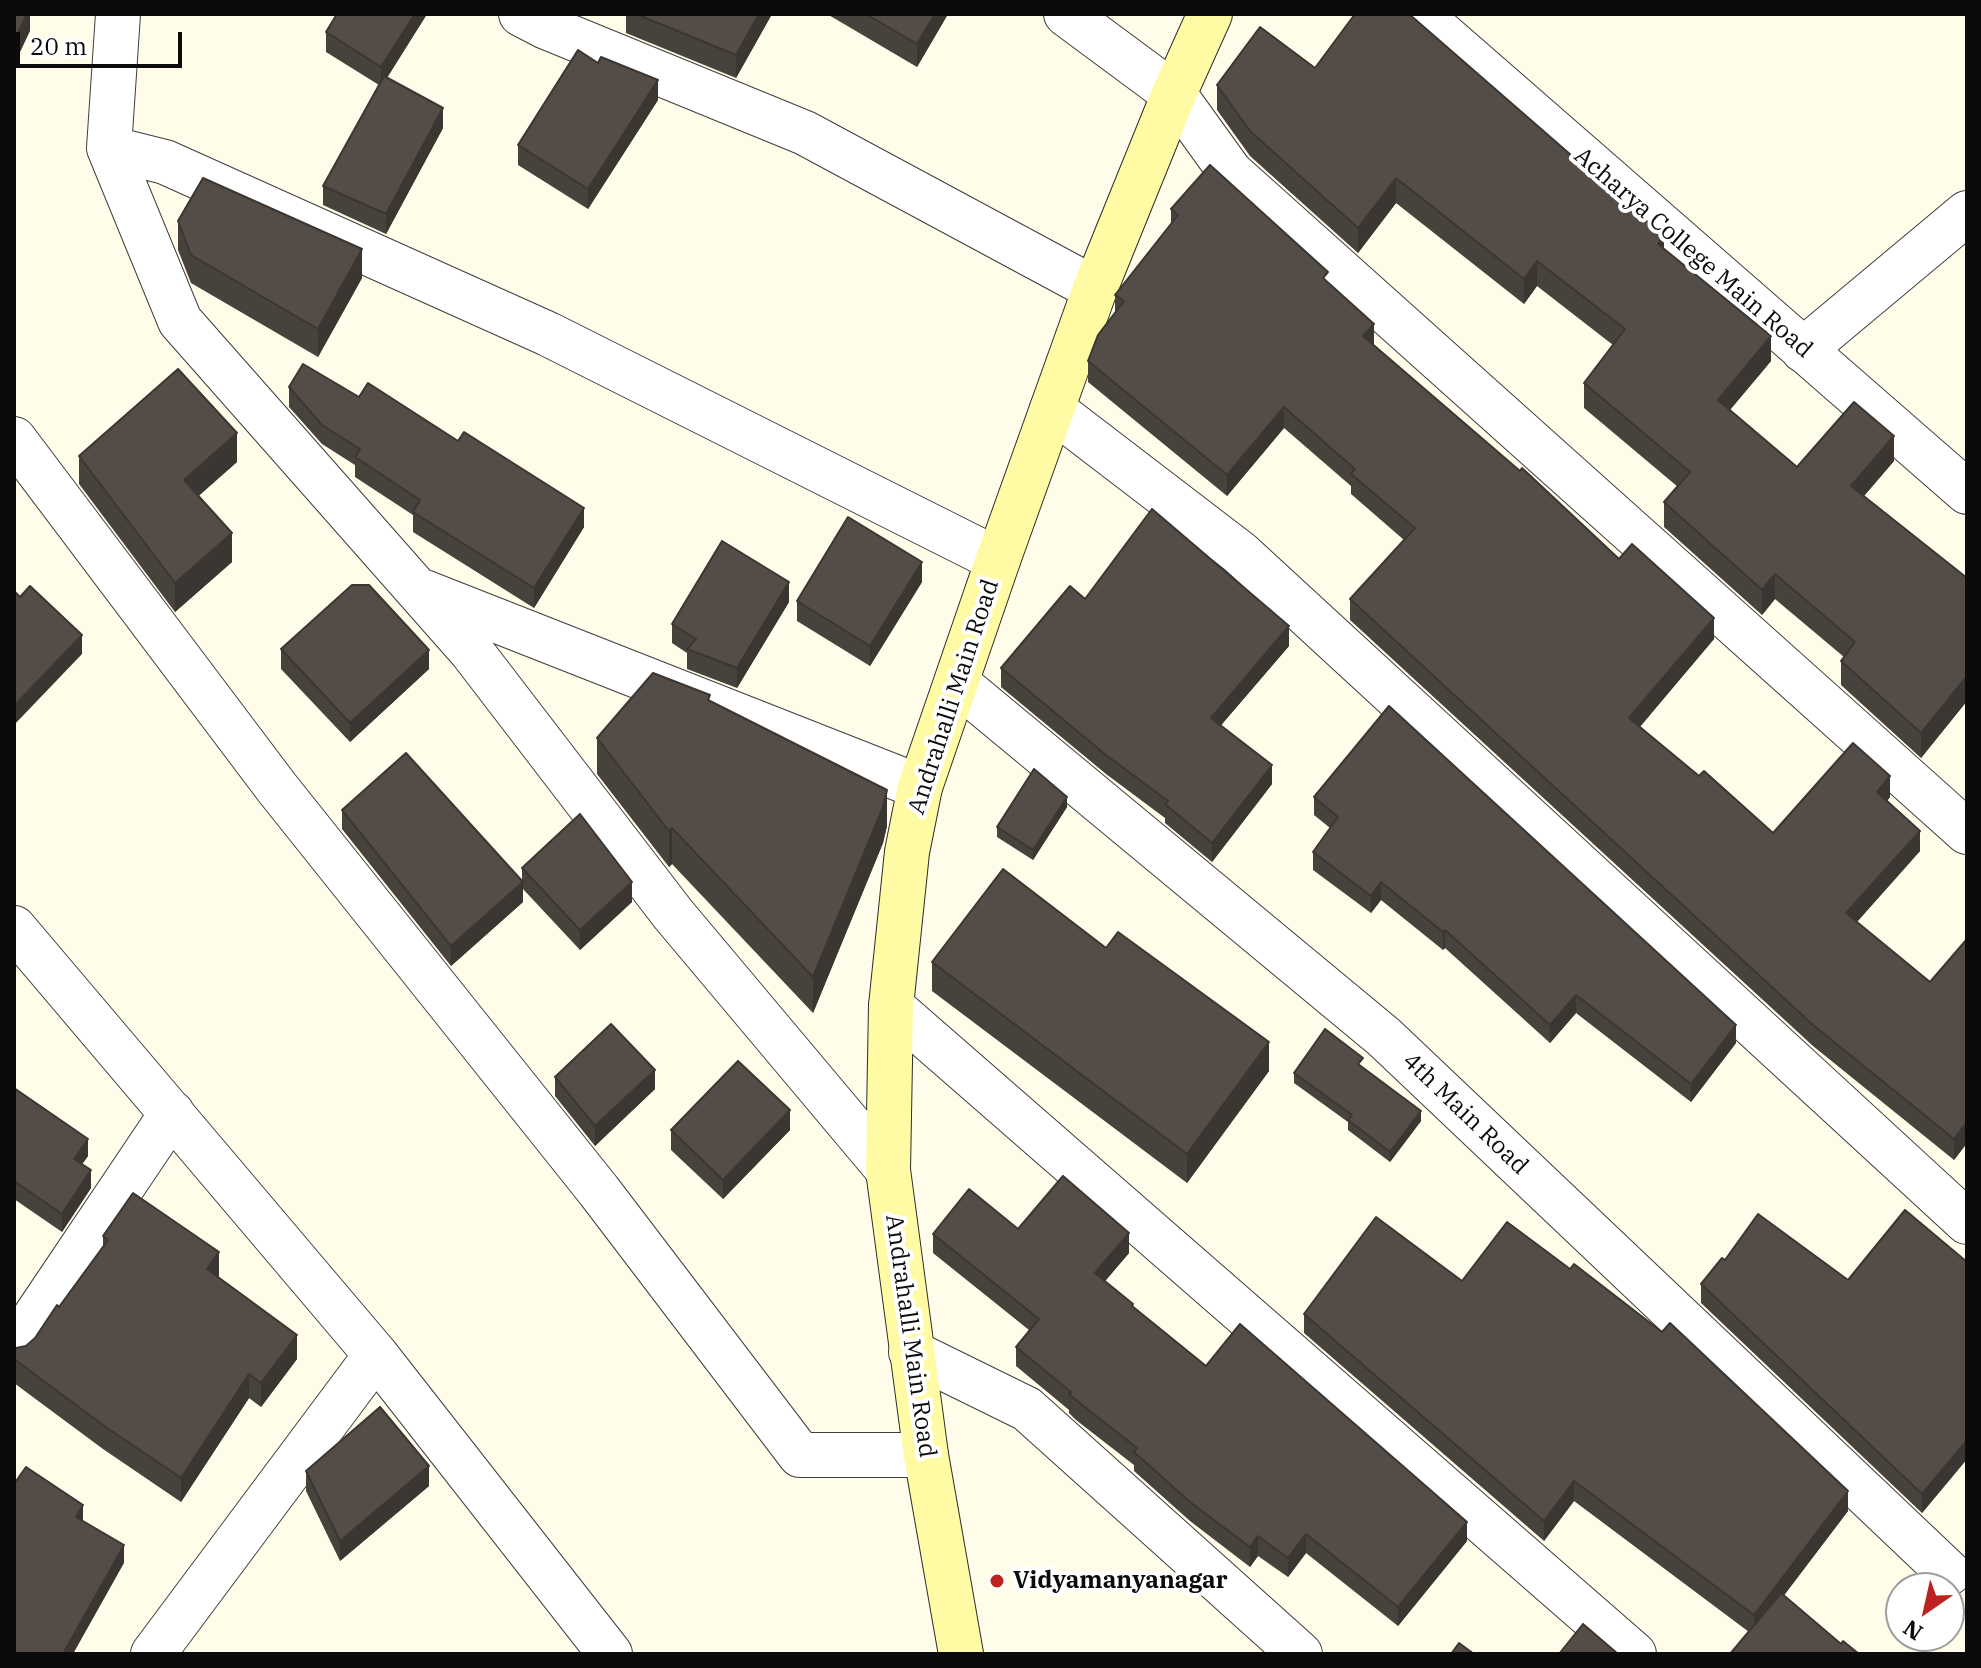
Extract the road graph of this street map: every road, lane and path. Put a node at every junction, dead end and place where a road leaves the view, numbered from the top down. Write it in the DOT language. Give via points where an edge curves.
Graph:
graph roads {
  1 [pos="118,14"];
  2 [pos="521,14"];
  3 [pos="1066,14"];
  4 [pos="1210,14"];
  5 [pos="1419,14"];
  6 [pos="1174,94"];
  7 [pos="109,148"];
  8 [pos="1967,213"];
  9 [pos="1095,289"];
  10 [pos="1803,350"];
  11 [pos="1052,409"];
  12 [pos="14,439"];
  13 [pos="1967,492"];
  14 [pos="998,560"];
  15 [pos="418,590"];
  16 [pos="957,683"];
  17 [pos="920,787"];
  18 [pos="1967,832"];
  19 [pos="14,928"];
  20 [pos="891,1006"];
  21 [pos="172,1113"];
  22 [pos="888,1170"];
  23 [pos="1967,1222"];
  24 [pos="14,1348"];
  25 [pos="911,1352"];
  26 [pos="376,1355"];
  27 [pos="926,1455"];
  28 [pos="1948,1572"];
  29 [pos="596,1649"];
  30 [pos="153,1654"];
  31 [pos="961,1654"];
  32 [pos="1300,1654"];
  33 [pos="1634,1654"];
  1 -- 7 [label="street"];
  2 -- 9 [label="street" via="805,133"];
  3 -- 6 [label="street"];
  4 -- 6 [label="main road, Andrahalli Main Road"];
  5 -- 10 [label="street, Acharya College Main Road"];
  6 -- 9 [label="main road, Andrahalli Main Road"];
  6 -- 18 [label="street" via="1231,173"];
  7 -- 14 [label="street" via="165,162 548,334"];
  7 -- 15 [label="street" via="180,321"];
  8 -- 10 [label="street"];
  9 -- 11 [label="main road, Andrahalli Main Road"];
  10 -- 13 [label="street, Acharya College Main Road"];
  11 -- 14 [label="main road, Andrahalli Main Road"];
  11 -- 23 [label="street" via="1240,553"];
  12 -- 27 [label="street" via="277,788 599,1191 800,1455"];
  14 -- 16 [label="main road, Andrahalli Main Road"];
  15 -- 17 [label="street"];
  15 -- 22 [label="street" via="472,652 673,914"];
  16 -- 17 [label="main road, Andrahalli Main Road"];
  16 -- 28 [label="street, 4th Main Road" via="1384,1037"];
  17 -- 20 [label="main road, Andrahalli Main Road" via="907,852"];
  19 -- 21 [label="street"];
  20 -- 22 [label="main road, Andrahalli Main Road"];
  20 -- 33 [label="street"];
  21 -- 24 [label="street"];
  21 -- 26 [label="street"];
  22 -- 25 [label="main road, Andrahalli Main Road"];
  25 -- 27 [label="main road, Andrahalli Main Road"];
  25 -- 32 [label="street" via="1027,1409"];
  26 -- 29 [label="street"];
  26 -- 30 [label="street"];
  27 -- 31 [label="main road, Andrahalli Main Road"];
}
